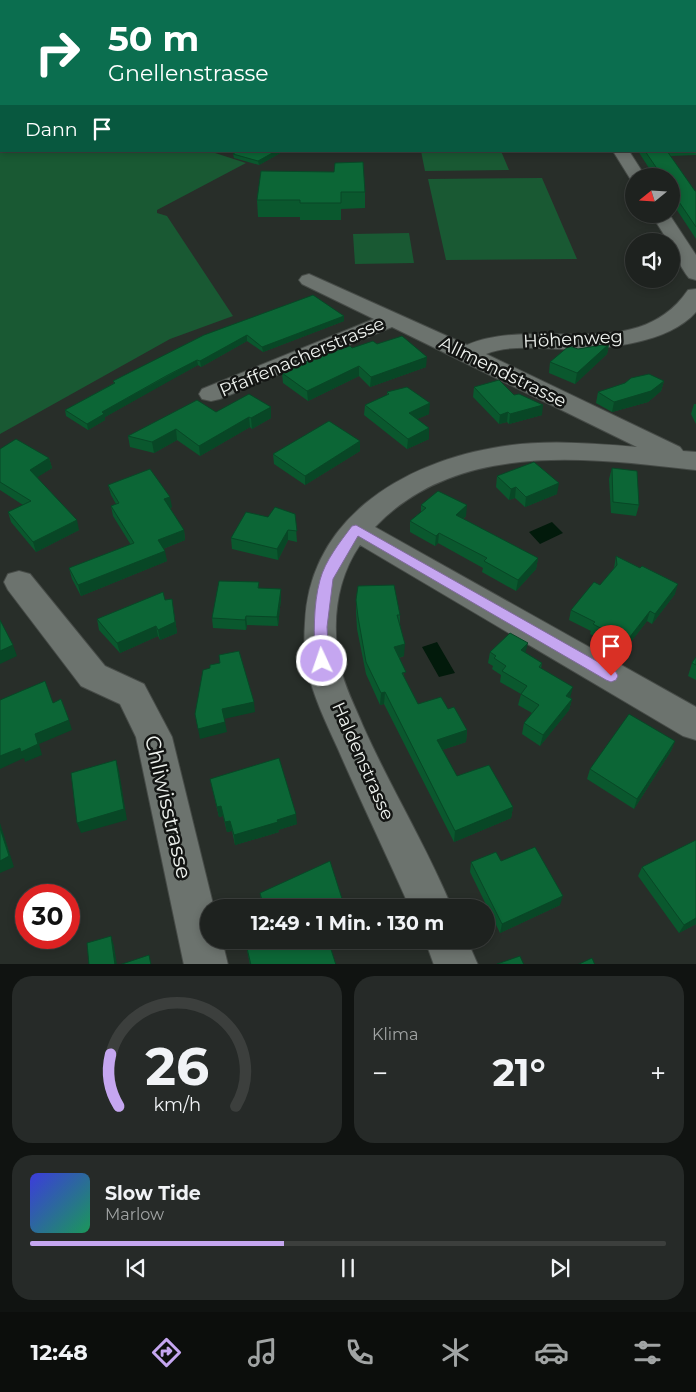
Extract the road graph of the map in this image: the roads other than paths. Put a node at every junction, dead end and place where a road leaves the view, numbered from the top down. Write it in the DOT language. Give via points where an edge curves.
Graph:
graph roads {
  1 [pos="622,152"];
  2 [pos="632,168"];
  3 [pos="666,223"];
  4 [pos="696,274"];
  5 [pos="309,280"];
  6 [pos="696,295"];
  7 [pos="392,319"];
  8 [pos="467,354"];
  9 [pos="211,394"];
  10 [pos="692,462"];
  11 [pos="356,529"];
  12 [pos="19,582"];
  13 [pos="696,726"];
  14 [pos="427,899"];
  15 [pos="450,949"];
  16 [pos="206,964"];
  17 [pos="456,964"];
  1 -- 2 [label="street"];
  3 -- 4 [label="street"];
  5 -- 7 [label="street, Allmendstrasse"];
  6 -- 8 [label="street, Höhenweg" via="690,306 674,320 639,335 599,341 497,343 478,347"];
  7 -- 8 [label="street, Allmendstrasse"];
  7 -- 9 [label="street, Pfaffenacherstrasse"];
  8 -- 10 [label="street, Allmendstrasse"];
  10 -- 11 [label="street, Haldenstrasse" via="567,451 493,456 424,477 387,501"];
  11 -- 13 [label="street"];
  11 -- 14 [label="street, Haldenstrasse" via="326,579 320,627 322,661 362,764"];
  12 -- 16 [label="street, Chliwisstrasse" via="93,676 132,694 154,737"];
  15 -- 17 [label="street"];
}
